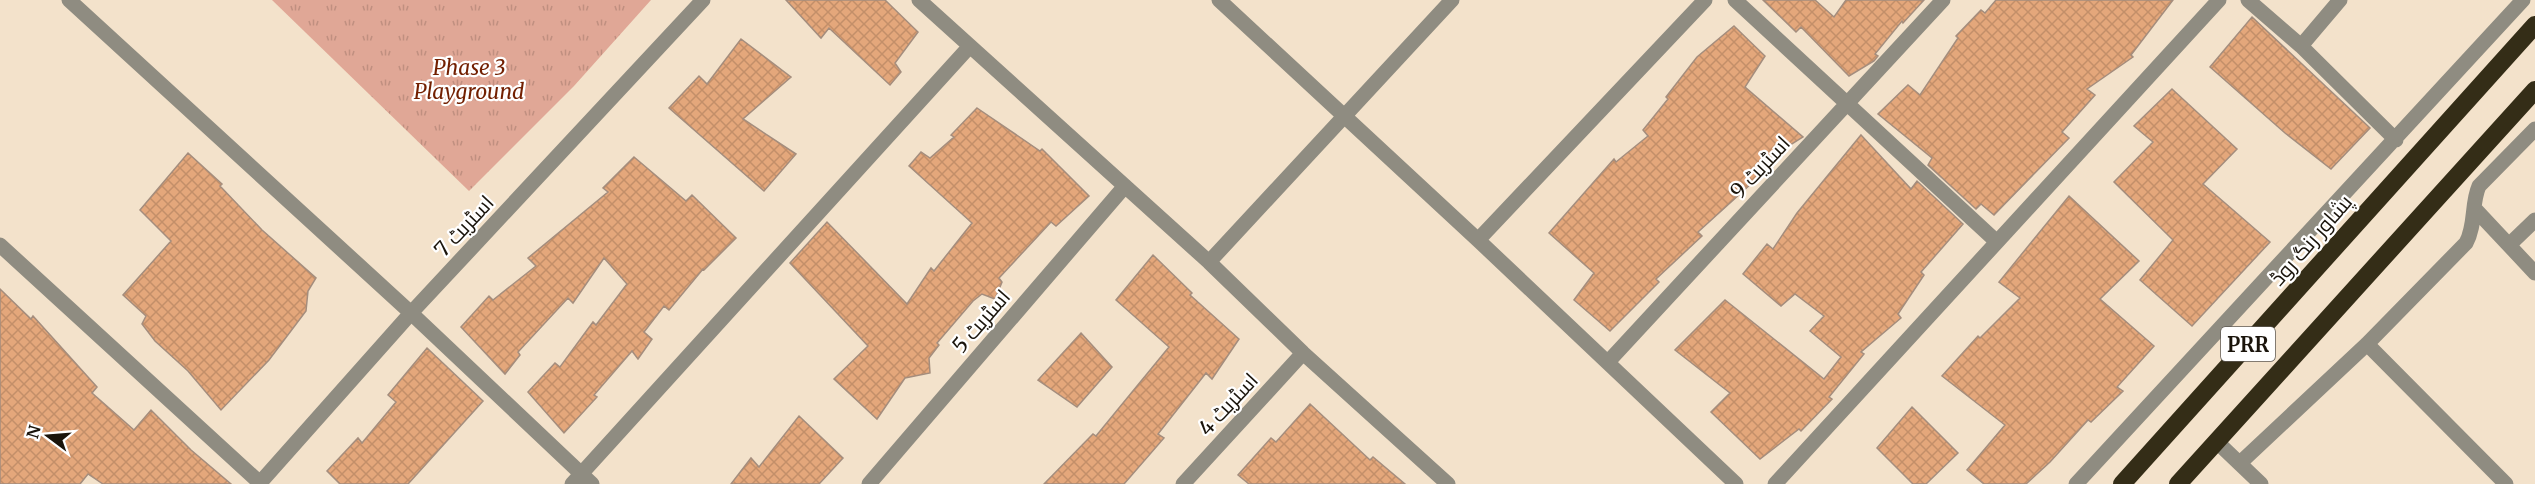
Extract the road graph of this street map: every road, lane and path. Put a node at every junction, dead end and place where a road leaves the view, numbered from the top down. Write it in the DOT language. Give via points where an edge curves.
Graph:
graph roads {
  1 [pos="69,0"];
  2 [pos="919,0"];
  3 [pos="1219,0"];
  4 [pos="1452,0"];
  5 [pos="1705,0"];
  6 [pos="1735,0"];
  7 [pos="1942,0"];
  8 [pos="2219,0"];
  9 [pos="2248,0"];
  10 [pos="2340,0"];
  11 [pos="2523,0"];
  12 [pos="698,2"];
  13 [pos="2535,25"];
  14 [pos="970,46"];
  15 [pos="2301,46"];
  16 [pos="2535,90"];
  17 [pos="1847,103"];
  18 [pos="1343,117"];
  19 [pos="2535,129"];
  20 [pos="2396,140"];
  21 [pos="1125,186"];
  22 [pos="2474,208"];
  23 [pos="2535,220"];
  24 [pos="1478,240"];
  25 [pos="1997,242"];
  26 [pos="0,245"];
  27 [pos="2509,245"];
  28 [pos="1209,262"];
  29 [pos="2535,273"];
  30 [pos="411,313"];
  31 [pos="2367,344"];
  32 [pos="1303,353"];
  33 [pos="1608,362"];
  34 [pos="2216,441"];
  35 [pos="2240,463"];
  36 [pos="582,481"];
  37 [pos="260,484"];
  38 [pos="869,484"];
  39 [pos="1183,484"];
  40 [pos="1448,484"];
  41 [pos="1736,484"];
  42 [pos="1775,484"];
  43 [pos="2076,484"];
  44 [pos="2122,484"];
  45 [pos="2178,484"];
  46 [pos="2260,484"];
  47 [pos="2506,484"];
  1 -- 30 [label="street"];
  2 -- 14 [label="street"];
  3 -- 18 [label="street"];
  4 -- 18 [label="street"];
  5 -- 24 [label="street"];
  6 -- 17 [label="street"];
  7 -- 17 [label="street, اسٹریٹ 9"];
  8 -- 25 [label="street"];
  9 -- 15 [label="street"];
  10 -- 15 [label="street"];
  11 -- 20 [label="street"];
  12 -- 30 [label="street, اسٹریٹ 7"];
  13 -- 44 [label="highway, پشاور رنگ روڈ / PRR"];
  14 -- 21 [label="street"];
  14 -- 36 [label="street"];
  15 -- 20 [label="street"];
  16 -- 34 [label="highway, PRR"];
  17 -- 25 [label="street"];
  17 -- 33 [label="street, اسٹریٹ 9"];
  18 -- 24 [label="street"];
  18 -- 28 [label="street"];
  19 -- 22 [label="street" via="2479,186"];
  20 -- 43 [label="street"];
  21 -- 28 [label="street"];
  21 -- 38 [label="street, اسٹریٹ 5"];
  22 -- 27 [label="street"];
  22 -- 31 [label="street" via="2473,227 2466,243"];
  23 -- 27 [label="street"];
  24 -- 33 [label="street"];
  25 -- 42 [label="street"];
  26 -- 37 [label="street"];
  27 -- 29 [label="street"];
  28 -- 32 [label="street"];
  30 -- 36 [label="street"];
  30 -- 37 [label="street, اسٹریٹ 7"];
  31 -- 35 [label="street"];
  31 -- 47 [label="street"];
  32 -- 39 [label="street, اسٹریٹ 4"];
  32 -- 40 [label="street"];
  33 -- 41 [label="street"];
  34 -- 35 [label="street"];
  34 -- 45 [label="highway, PRR"];
  35 -- 46 [label="street"];
}
